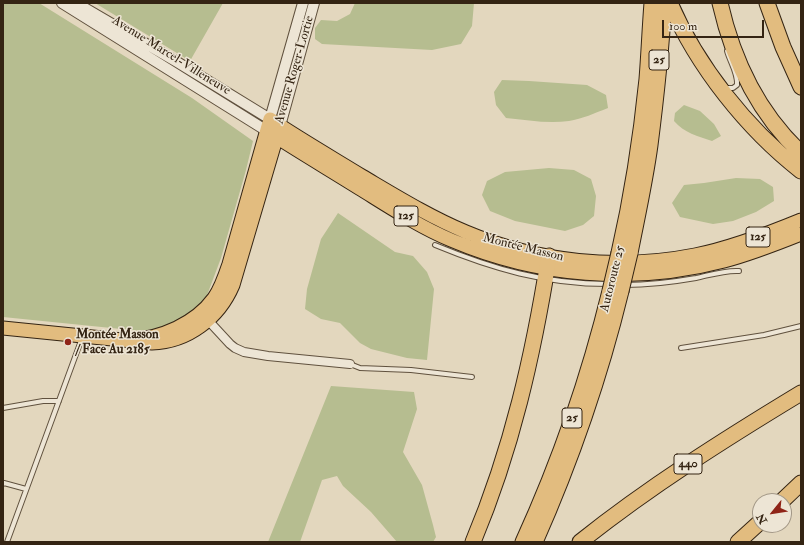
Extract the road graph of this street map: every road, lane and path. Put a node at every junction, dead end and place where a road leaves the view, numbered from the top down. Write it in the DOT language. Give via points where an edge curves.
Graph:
graph roads {
  1 [pos="62,3"];
  2 [pos="76,3"];
  3 [pos="303,3"];
  4 [pos="314,3"];
  5 [pos="652,3"];
  6 [pos="664,3"];
  7 [pos="670,3"];
  8 [pos="720,3"];
  9 [pos="767,3"];
  10 [pos="725,23"];
  11 [pos="801,87"];
  12 [pos="720,88"];
  13 [pos="648,116"];
  14 [pos="273,128"];
  15 [pos="801,153"];
  16 [pos="801,170"];
  17 [pos="801,220"];
  18 [pos="801,234"];
  19 [pos="435,245"];
  20 [pos="547,268"];
  21 [pos="739,271"];
  22 [pos="616,290"];
  23 [pos="204,316"];
  24 [pos="801,326"];
  25 [pos="3,328"];
  26 [pos="83,336"];
  27 [pos="681,348"];
  28 [pos="350,364"];
  29 [pos="472,377"];
  30 [pos="801,393"];
  31 [pos="59,401"];
  32 [pos="3,408"];
  33 [pos="801,483"];
  34 [pos="3,484"];
  35 [pos="26,488"];
  36 [pos="790,493"];
  37 [pos="752,529"];
  38 [pos="6,542"];
  39 [pos="473,542"];
  40 [pos="523,542"];
  41 [pos="535,542"];
  42 [pos="580,542"];
  43 [pos="738,542"];
  1 -- 14 [label="street, Avenue Marcel-Villeneuve"];
  2 -- 14 [label="street, Avenue Marcel-Villeneuve" via="177,62"];
  3 -- 14 [label="street, Avenue Roger-Lortie"];
  4 -- 14 [label="street, Avenue Roger-Lortie"];
  5 -- 13 [label="highway, Autoroute 25 / 25" via="647,80"];
  6 -- 13 [label="highway, Autoroute 25 / 25" via="659,68"];
  7 -- 12 [label="highway" via="695,50"];
  8 -- 10 [label="highway"];
  9 -- 11 [label="highway"];
  10 -- 12 [label="lane" via="727,49 738,82 733,88"];
  10 -- 15 [label="highway" via="751,90 777,127"];
  12 -- 16 [label="highway" via="754,127"];
  13 -- 22 [label="highway, Autoroute 25 / 25, bridge" via="639,179"];
  14 -- 20 [label="main road, Montée Masson / 125" via="435,218 483,239 517,249"];
  14 -- 23 [label="main road" via="233,286 223,304"];
  17 -- 20 [label="main road, Montée Masson / 125" via="737,244 673,259 635,262 582,261"];
  18 -- 20 [label="main road, Montée Masson / 125" via="737,258 653,274 584,274"];
  19 -- 20 [label="lane" via="509,271"];
  20 -- 21 [label="lane" via="582,283 633,285"];
  20 -- 39 [label="highway" via="518,412"];
  22 -- 40 [label="highway, Autoroute 25 / 25" via="554,468"];
  22 -- 41 [label="highway, Autoroute 25 / 25" via="605,352 583,419"];
  23 -- 26 [label="main road" via="192,332 171,340 152,343"];
  23 -- 28 [label="street" via="230,344 244,352"];
  24 -- 27 [label="lane" via="764,335"];
  25 -- 26 [label="main road"];
  26 -- 31 [label="lane"];
  28 -- 29 [label="lane" via="360,368 411,370"];
  30 -- 42 [label="highway, 440" via="663,481"];
  31 -- 32 [label="lane"];
  31 -- 35 [label="lane"];
  33 -- 36 [label="highway"];
  34 -- 35 [label="lane"];
  35 -- 38 [label="lane"];
  37 -- 43 [label="highway"];
}
